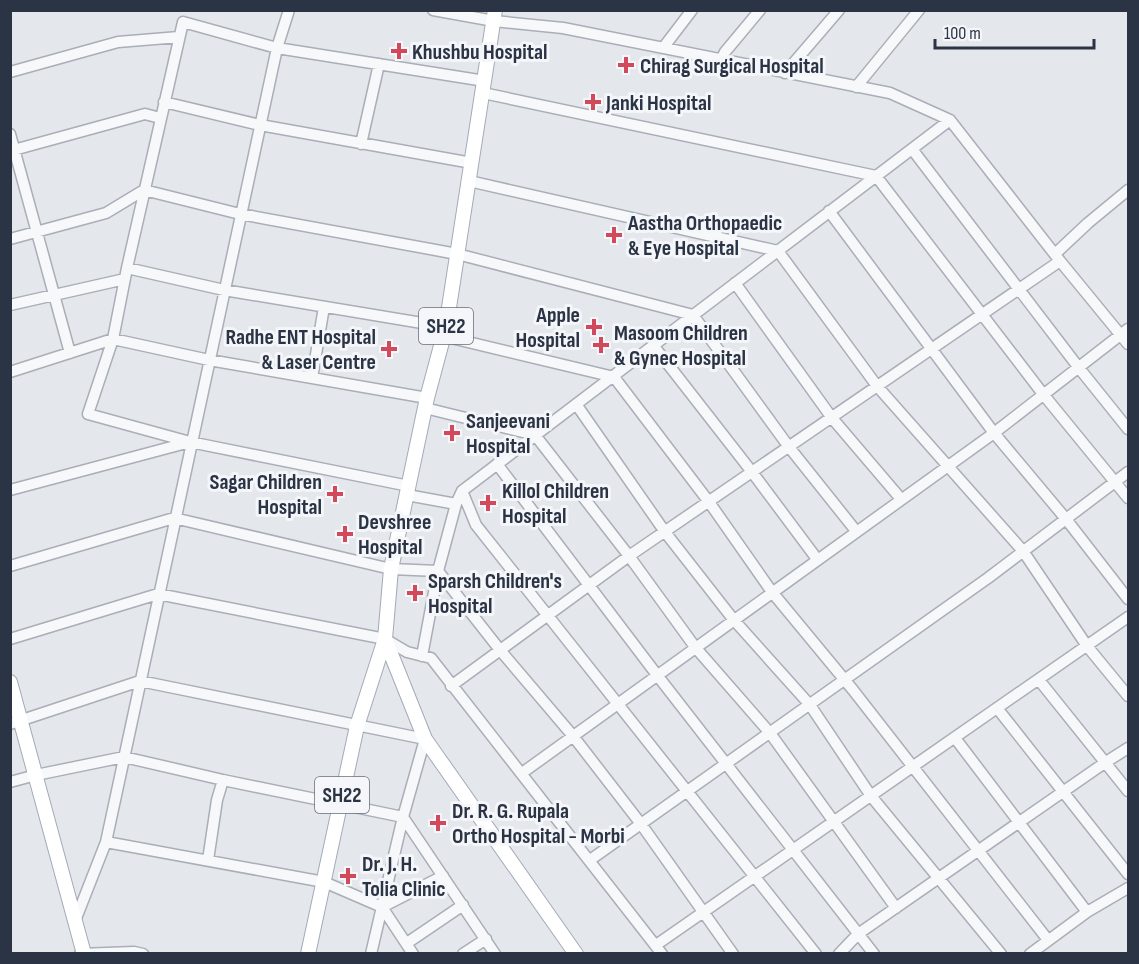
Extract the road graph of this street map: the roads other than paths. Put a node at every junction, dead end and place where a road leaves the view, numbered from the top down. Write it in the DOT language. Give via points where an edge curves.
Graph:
graph roads {
  1 [pos="289,10"];
  2 [pos="433,10"];
  3 [pos="692,10"];
  4 [pos="760,10"];
  5 [pos="839,10"];
  6 [pos="919,10"];
  7 [pos="494,16"];
  8 [pos="179,37"];
  9 [pos="277,48"];
  10 [pos="663,48"];
  11 [pos="721,60"];
  12 [pos="379,64"];
  13 [pos="10,72"];
  14 [pos="785,73"];
  15 [pos="484,87"];
  16 [pos="856,87"];
  17 [pos="164,102"];
  18 [pos="160,118"];
  19 [pos="950,120"];
  20 [pos="260,126"];
  21 [pos="10,134"];
  22 [pos="362,144"];
  23 [pos="912,149"];
  24 [pos="13,150"];
  25 [pos="472,163"];
  26 [pos="876,176"];
  27 [pos="469,181"];
  28 [pos="144,190"];
  29 [pos="1128,190"];
  30 [pos="829,211"];
  31 [pos="240,214"];
  32 [pos="37,232"];
  33 [pos="10,239"];
  34 [pos="777,251"];
  35 [pos="458,254"];
  36 [pos="1058,258"];
  37 [pos="126,274"];
  38 [pos="735,283"];
  39 [pos="224,290"];
  40 [pos="1019,290"];
  41 [pos="53,295"];
  42 [pos="10,305"];
  43 [pos="324,307"];
  44 [pos="983,314"];
  45 [pos="693,315"];
  46 [pos="445,332"];
  47 [pos="1124,332"];
  48 [pos="113,339"];
  49 [pos="1128,344"];
  50 [pos="653,345"];
  51 [pos="933,348"];
  52 [pos="70,353"];
  53 [pos="209,360"];
  54 [pos="1078,367"];
  55 [pos="10,372"];
  56 [pos="614,377"];
  57 [pos="312,378"];
  58 [pos="877,386"];
  59 [pos="1043,394"];
  60 [pos="426,403"];
  61 [pos="576,404"];
  62 [pos="832,418"];
  63 [pos="1128,429"];
  64 [pos="994,433"];
  65 [pos="535,435"];
  66 [pos="190,442"];
  67 [pos="789,447"];
  68 [pos="497,464"];
  69 [pos="949,465"];
  70 [pos="752,472"];
  71 [pos="1128,472"];
  72 [pos="1116,481"];
  73 [pos="10,490"];
  74 [pos="408,490"];
  75 [pos="462,490"];
  76 [pos="1128,498"];
  77 [pos="901,499"];
  78 [pos="709,502"];
  79 [pos="456,504"];
  80 [pos="174,518"];
  81 [pos="1066,519"];
  82 [pos="665,531"];
  83 [pos="856,531"];
  84 [pos="1023,551"];
  85 [pos="629,556"];
  86 [pos="817,559"];
  87 [pos="10,566"];
  88 [pos="391,569"];
  89 [pos="438,571"];
  90 [pos="589,585"];
  91 [pos="772,592"];
  92 [pos="158,594"];
  93 [pos="1128,599"];
  94 [pos="548,615"];
  95 [pos="1128,617"];
  96 [pos="733,619"];
  97 [pos="10,639"];
  98 [pos="385,639"];
  99 [pos="1087,646"];
  100 [pos="694,647"];
  101 [pos="500,650"];
  102 [pos="422,656"];
  103 [pos="657,674"];
  104 [pos="844,680"];
  105 [pos="1039,680"];
  106 [pos="140,681"];
  107 [pos="10,682"];
  108 [pos="451,686"];
  109 [pos="1128,696"];
  110 [pos="617,703"];
  111 [pos="810,705"];
  112 [pos="997,708"];
  113 [pos="16,722"];
  114 [pos="357,726"];
  115 [pos="770,733"];
  116 [pos="573,735"];
  117 [pos="955,738"];
  118 [pos="425,740"];
  119 [pos="1128,748"];
  120 [pos="124,757"];
  121 [pos="1106,762"];
  122 [pos="726,764"];
  123 [pos="913,767"];
  124 [pos="522,773"];
  125 [pos="36,774"];
  126 [pos="223,780"];
  127 [pos="10,782"];
  128 [pos="1128,790"];
  129 [pos="688,792"];
  130 [pos="1063,792"];
  131 [pos="871,796"];
  132 [pos="340,804"];
  133 [pos="403,817"];
  134 [pos="834,822"];
  135 [pos="1019,822"];
  136 [pos="641,824"];
  137 [pos="106,842"];
  138 [pos="794,850"];
  139 [pos="978,851"];
  140 [pos="208,860"];
  141 [pos="590,860"];
  142 [pos="1128,874"];
  143 [pos="443,876"];
  144 [pos="755,877"];
  145 [pos="938,879"];
  146 [pos="324,882"];
  147 [pos="1128,888"];
  148 [pos="463,905"];
  149 [pos="382,907"];
  150 [pos="896,908"];
  151 [pos="1087,912"];
  152 [pos="702,913"];
  153 [pos="75,921"];
  154 [pos="858,934"];
  155 [pos="486,939"];
  156 [pos="1048,940"];
  157 [pos="407,943"];
  158 [pos="659,949"];
  159 [pos="83,953"];
  160 [pos="143,954"];
  161 [pos="308,954"];
  162 [pos="371,954"];
  163 [pos="413,954"];
  164 [pos="463,954"];
  165 [pos="495,954"];
  166 [pos="576,954"];
  167 [pos="733,954"];
  168 [pos="816,954"];
  169 [pos="839,954"];
  170 [pos="874,954"];
  171 [pos="1001,954"];
  172 [pos="1029,954"];
  1 -- 9 [label="street"];
  2 -- 7 [label="street"];
  3 -- 10 [label="street"];
  4 -- 11 [label="street"];
  5 -- 14 [label="street"];
  6 -- 16 [label="street"];
  7 -- 10 [label="street"];
  7 -- 15 [label="main road, SH22"];
  8 -- 9 [label="street" via="183,22"];
  8 -- 13 [label="street" via="118,42"];
  8 -- 17 [label="street"];
  9 -- 12 [label="street"];
  9 -- 20 [label="street"];
  10 -- 11 [label="street"];
  11 -- 14 [label="street"];
  12 -- 15 [label="street"];
  12 -- 22 [label="street"];
  14 -- 16 [label="street"];
  15 -- 25 [label="main road, SH22"];
  15 -- 26 [label="street"];
  16 -- 19 [label="street" via="890,93"];
  17 -- 18 [label="street"];
  17 -- 20 [label="street"];
  18 -- 24 [label="street" via="146,114"];
  18 -- 28 [label="street"];
  19 -- 23 [label="street"];
  19 -- 36 [label="street"];
  20 -- 22 [label="street"];
  20 -- 31 [label="street"];
  21 -- 24 [label="street"];
  22 -- 25 [label="street"];
  23 -- 26 [label="street"];
  23 -- 40 [label="street"];
  24 -- 32 [label="street"];
  25 -- 27 [label="main road, SH22"];
  26 -- 30 [label="street"];
  26 -- 44 [label="street"];
  27 -- 34 [label="street"];
  27 -- 35 [label="main road, SH22"];
  28 -- 31 [label="street"];
  28 -- 32 [label="street" via="106,213"];
  28 -- 37 [label="street"];
  29 -- 36 [label="street" via="1088,223"];
  30 -- 34 [label="street"];
  30 -- 51 [label="street"];
  31 -- 35 [label="street"];
  31 -- 39 [label="street"];
  32 -- 33 [label="street"];
  32 -- 41 [label="street"];
  34 -- 38 [label="street"];
  34 -- 58 [label="street"];
  35 -- 45 [label="street"];
  35 -- 46 [label="main road, SH22"];
  36 -- 40 [label="street"];
  36 -- 47 [label="street"];
  37 -- 39 [label="street"];
  37 -- 41 [label="street"];
  37 -- 48 [label="street"];
  38 -- 45 [label="street"];
  38 -- 62 [label="street"];
  39 -- 43 [label="street"];
  39 -- 53 [label="street"];
  40 -- 44 [label="street"];
  40 -- 54 [label="street"];
  41 -- 42 [label="street"];
  41 -- 52 [label="street"];
  43 -- 46 [label="street"];
  43 -- 57 [label="street"];
  44 -- 51 [label="street"];
  44 -- 59 [label="street"];
  45 -- 50 [label="street"];
  45 -- 67 [label="street"];
  46 -- 56 [label="street"];
  46 -- 60 [label="main road, SH22"];
  47 -- 49 [label="street"];
  47 -- 54 [label="street"];
  48 -- 52 [label="street"];
  48 -- 53 [label="street"];
  48 -- 66 [label="street" via="88,414"];
  50 -- 56 [label="street"];
  50 -- 70 [label="street"];
  51 -- 58 [label="street"];
  51 -- 64 [label="street"];
  52 -- 55 [label="street"];
  53 -- 57 [label="street"];
  53 -- 66 [label="street"];
  54 -- 59 [label="street"];
  54 -- 63 [label="street"];
  56 -- 61 [label="street"];
  56 -- 78 [label="street"];
  57 -- 60 [label="street"];
  58 -- 62 [label="street"];
  58 -- 69 [label="street"];
  59 -- 64 [label="street"];
  59 -- 72 [label="street"];
  60 -- 65 [label="street"];
  60 -- 74 [label="main road, SH22"];
  61 -- 65 [label="street"];
  61 -- 82 [label="street"];
  62 -- 67 [label="street"];
  62 -- 77 [label="street"];
  64 -- 69 [label="street"];
  64 -- 81 [label="street"];
  65 -- 68 [label="street"];
  65 -- 85 [label="street"];
  66 -- 73 [label="street"];
  66 -- 74 [label="street"];
  66 -- 80 [label="street"];
  67 -- 70 [label="street"];
  67 -- 83 [label="street"];
  68 -- 75 [label="street"];
  68 -- 90 [label="street"];
  69 -- 77 [label="street"];
  69 -- 84 [label="street"];
  70 -- 78 [label="street"];
  70 -- 86 [label="street"];
  71 -- 72 [label="street"];
  72 -- 76 [label="street"];
  72 -- 81 [label="street"];
  74 -- 79 [label="street"];
  74 -- 88 [label="main road, SH22"];
  75 -- 79 [label="street"];
  75 -- 94 [label="street" via="476,525"];
  77 -- 83 [label="street"];
  78 -- 82 [label="street"];
  78 -- 91 [label="street"];
  79 -- 89 [label="street"];
  80 -- 87 [label="street"];
  80 -- 88 [label="street"];
  80 -- 92 [label="street"];
  81 -- 84 [label="street"];
  81 -- 93 [label="street"];
  82 -- 85 [label="street"];
  82 -- 96 [label="street"];
  83 -- 86 [label="street"];
  84 -- 99 [label="street"];
  84 -- 104 [label="street"];
  85 -- 90 [label="street"];
  85 -- 100 [label="street"];
  86 -- 91 [label="street"];
  88 -- 89 [label="street"];
  88 -- 98 [label="main road, SH22"];
  89 -- 101 [label="street"];
  89 -- 102 [label="street"];
  90 -- 94 [label="street"];
  90 -- 103 [label="street"];
  91 -- 96 [label="street"];
  91 -- 104 [label="street"];
  92 -- 97 [label="street"];
  92 -- 98 [label="street"];
  92 -- 106 [label="street"];
  94 -- 101 [label="street"];
  94 -- 110 [label="street"];
  95 -- 99 [label="street"];
  96 -- 100 [label="street"];
  96 -- 111 [label="street"];
  98 -- 102 [label="street"];
  98 -- 114 [label="main road, SH22"];
  98 -- 118 [label="main road"];
  99 -- 105 [label="street"];
  99 -- 109 [label="street"];
  100 -- 103 [label="street"];
  100 -- 115 [label="street"];
  101 -- 108 [label="street"];
  101 -- 116 [label="street"];
  102 -- 108 [label="street" via="430,658"];
  103 -- 110 [label="street"];
  103 -- 122 [label="street"];
  104 -- 111 [label="street"];
  104 -- 123 [label="street"];
  105 -- 112 [label="street"];
  105 -- 121 [label="street"];
  106 -- 113 [label="street"];
  106 -- 114 [label="street"];
  106 -- 120 [label="street"];
  107 -- 113 [label="main road"];
  108 -- 124 [label="street"];
  110 -- 116 [label="street"];
  110 -- 129 [label="street"];
  111 -- 115 [label="street"];
  111 -- 131 [label="street"];
  112 -- 117 [label="street"];
  112 -- 130 [label="street"];
  113 -- 125 [label="main road"];
  114 -- 118 [label="street"];
  114 -- 132 [label="main road, SH22"];
  115 -- 122 [label="street"];
  115 -- 134 [label="street"];
  116 -- 124 [label="street"];
  116 -- 136 [label="street"];
  117 -- 123 [label="street"];
  117 -- 135 [label="street"];
  118 -- 133 [label="street"];
  118 -- 166 [label="main road"];
  119 -- 121 [label="street"];
  120 -- 125 [label="street"];
  120 -- 126 [label="street"];
  120 -- 137 [label="street"];
  121 -- 128 [label="street"];
  121 -- 130 [label="street"];
  122 -- 129 [label="street"];
  122 -- 138 [label="street"];
  123 -- 131 [label="street"];
  123 -- 139 [label="street"];
  124 -- 141 [label="street"];
  125 -- 127 [label="street"];
  125 -- 153 [label="main road"];
  126 -- 132 [label="street"];
  126 -- 140 [label="street"];
  129 -- 136 [label="street"];
  129 -- 144 [label="street"];
  130 -- 135 [label="street"];
  130 -- 142 [label="street"];
  131 -- 134 [label="street"];
  131 -- 145 [label="street"];
  132 -- 133 [label="street"];
  132 -- 146 [label="main road, SH22"];
  133 -- 143 [label="street"];
  133 -- 149 [label="street"];
  134 -- 138 [label="street"];
  134 -- 150 [label="street"];
  135 -- 139 [label="street"];
  135 -- 151 [label="street"];
  136 -- 141 [label="street"];
  136 -- 152 [label="street"];
  137 -- 140 [label="street"];
  137 -- 153 [label="street"];
  138 -- 144 [label="street"];
  138 -- 154 [label="street"];
  139 -- 145 [label="street"];
  139 -- 156 [label="street"];
  140 -- 146 [label="street"];
  141 -- 158 [label="street"];
  143 -- 148 [label="street"];
  143 -- 149 [label="street"];
  144 -- 152 [label="street"];
  144 -- 168 [label="street"];
  145 -- 150 [label="street"];
  145 -- 171 [label="street"];
  146 -- 149 [label="street"];
  146 -- 161 [label="main road, SH22"];
  147 -- 151 [label="street"];
  148 -- 155 [label="street"];
  148 -- 157 [label="street"];
  149 -- 157 [label="street"];
  149 -- 162 [label="street"];
  150 -- 154 [label="street"];
  151 -- 156 [label="street"];
  152 -- 158 [label="street"];
  152 -- 167 [label="street"];
  153 -- 159 [label="main road"];
  154 -- 169 [label="street"];
  154 -- 170 [label="street"];
  155 -- 164 [label="street"];
  155 -- 165 [label="street"];
  156 -- 172 [label="street"];
  157 -- 163 [label="street"];
  159 -- 160 [label="street"];
}
